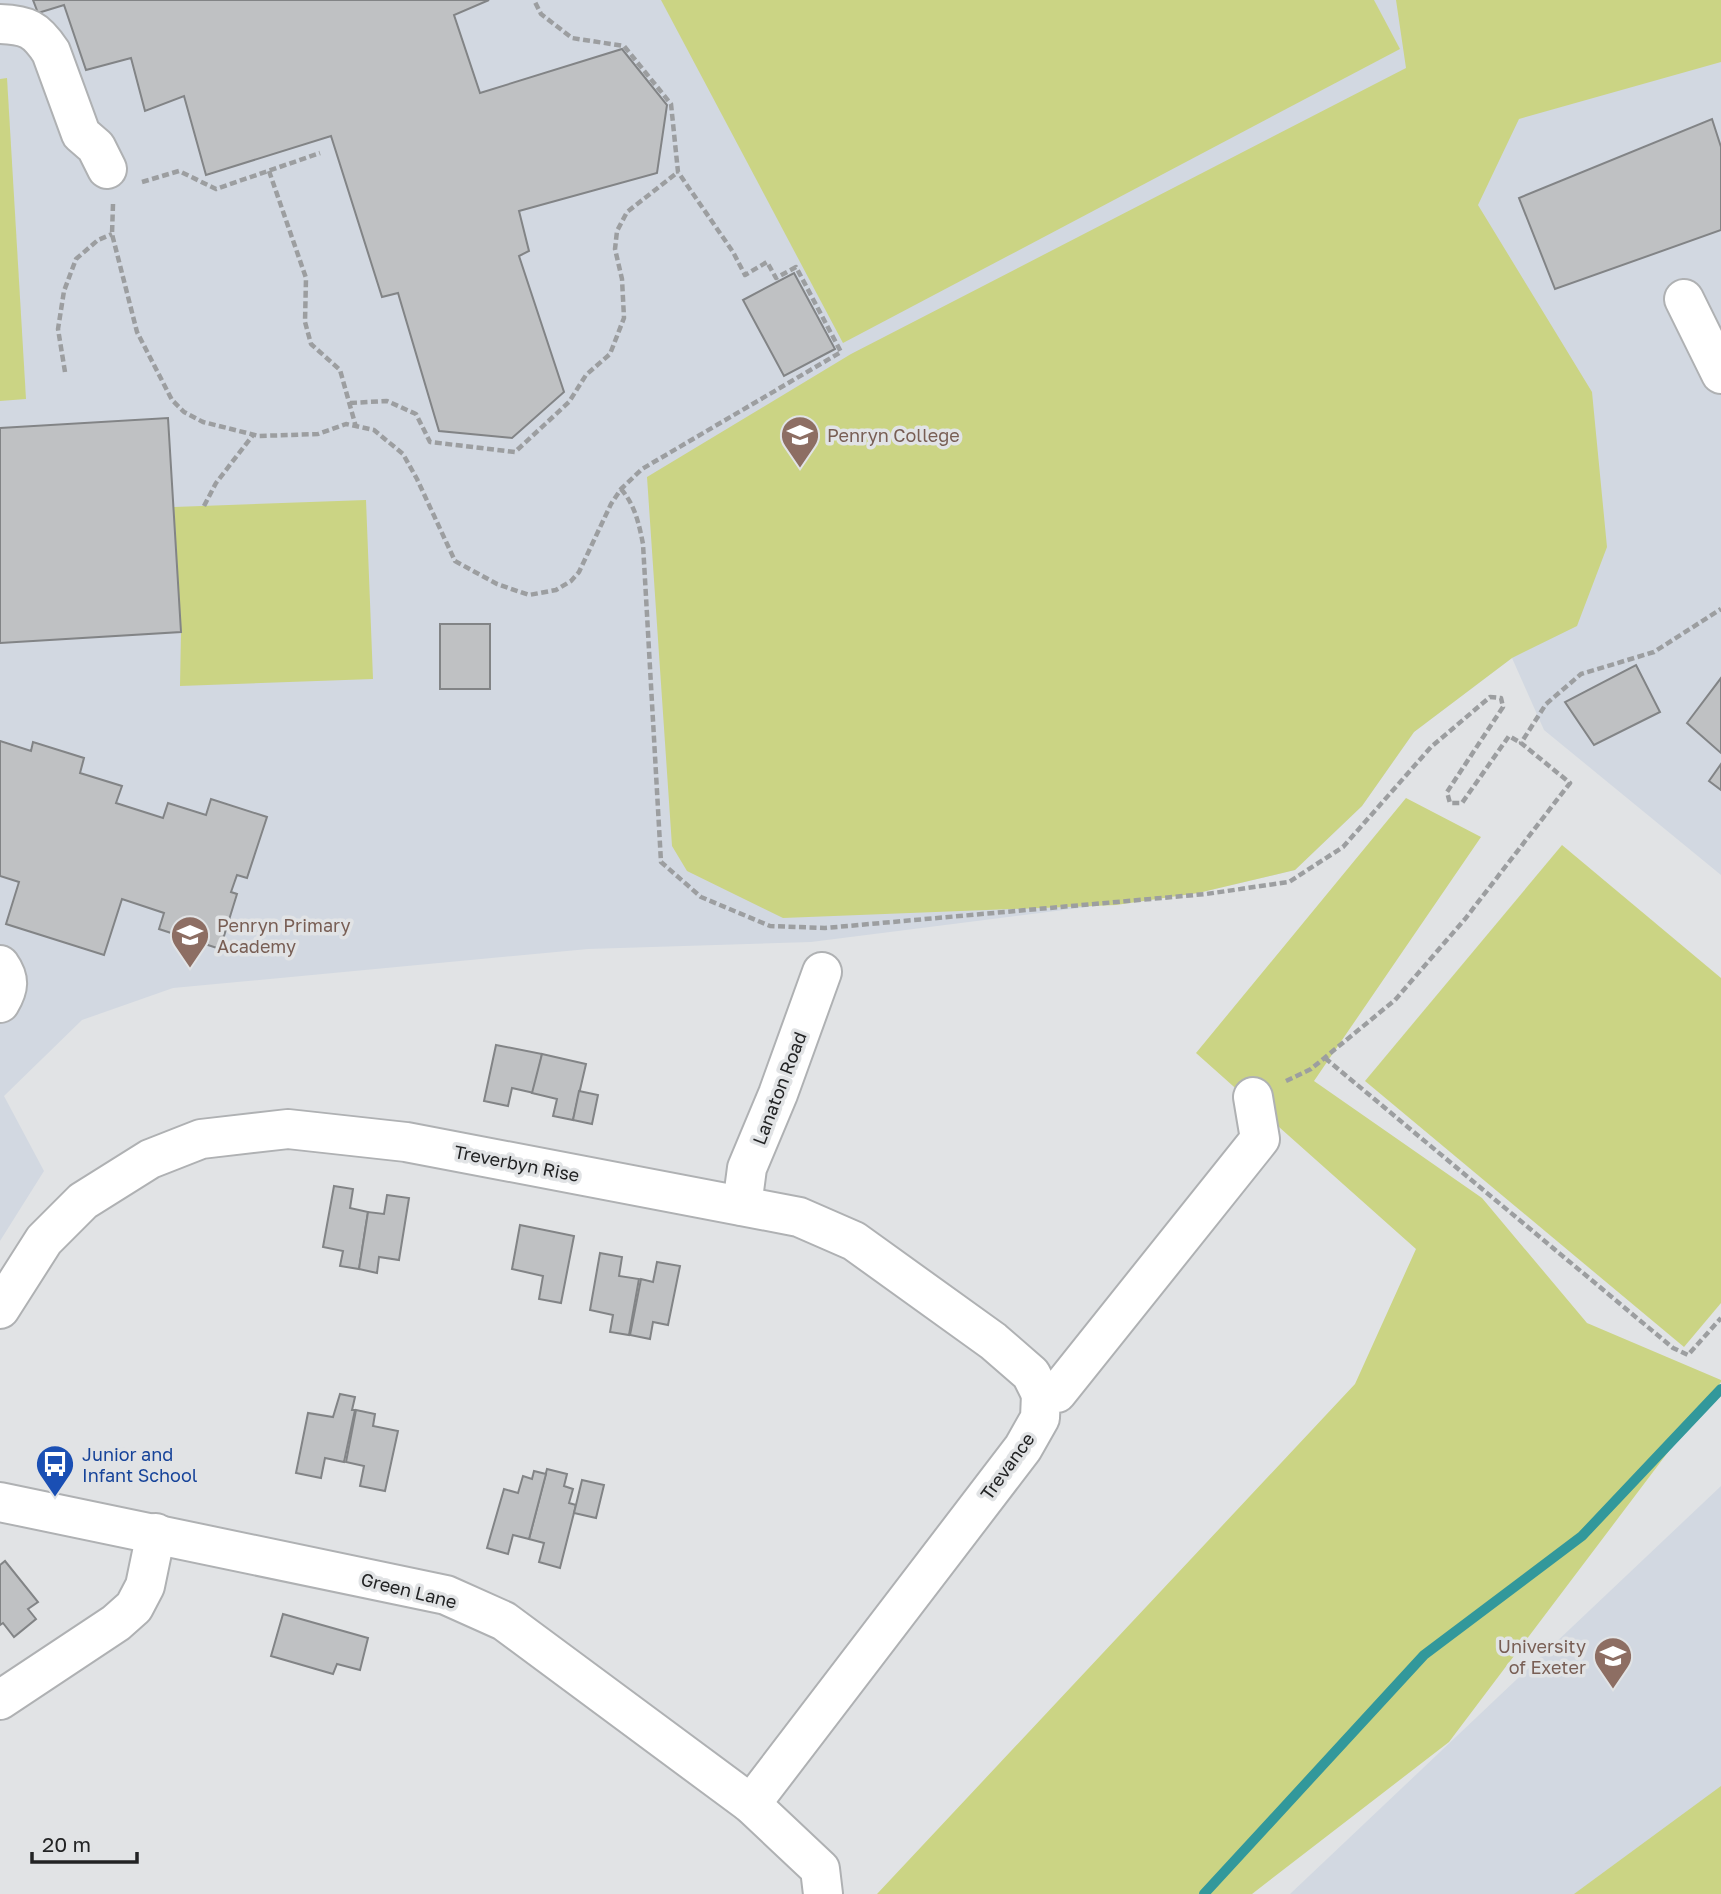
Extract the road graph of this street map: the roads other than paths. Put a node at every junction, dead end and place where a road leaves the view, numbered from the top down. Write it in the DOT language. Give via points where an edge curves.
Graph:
graph roads {
  1 [pos="0,24"];
  2 [pos="123,176"];
  3 [pos="1684,299"];
  4 [pos="1721,374"];
  5 [pos="0,965"];
  6 [pos="822,972"];
  7 [pos="0,1003"];
  8 [pos="1253,1097"];
  9 [pos="742,1206"];
  10 [pos="0,1309"];
  11 [pos="1041,1394"];
  12 [pos="0,1502"];
  13 [pos="156,1533"];
  14 [pos="0,1700"];
  15 [pos="751,1804"];
  16 [pos="821,1881"];
  1 -- 2 [label="street" via="18,24 43,40 81,134"];
  3 -- 4 [label="street"];
  5 -- 7 [label="street" via="9,985"];
  6 -- 9 [label="street, Lanaton Road" via="747,1168"];
  8 -- 11 [label="street" via="1260,1139 1058,1393"];
  9 -- 10 [label="street, Treverbyn Rise" via="406,1142 288,1129 201,1139 150,1159 83,1201 44,1241"];
  9 -- 11 [label="street, Treverbyn Rise" via="799,1217 853,1241 993,1340 1031,1374"];
  11 -- 15 [label="street, Trevance" via="1040,1418 1023,1448"];
  12 -- 13 [label="street, Green Lane"];
  13 -- 14 [label="street" via="145,1586 134,1607"];
  13 -- 15 [label="street, Green Lane" via="446,1595 504,1621"];
  15 -- 16 [label="street, Green Lane"];
}
